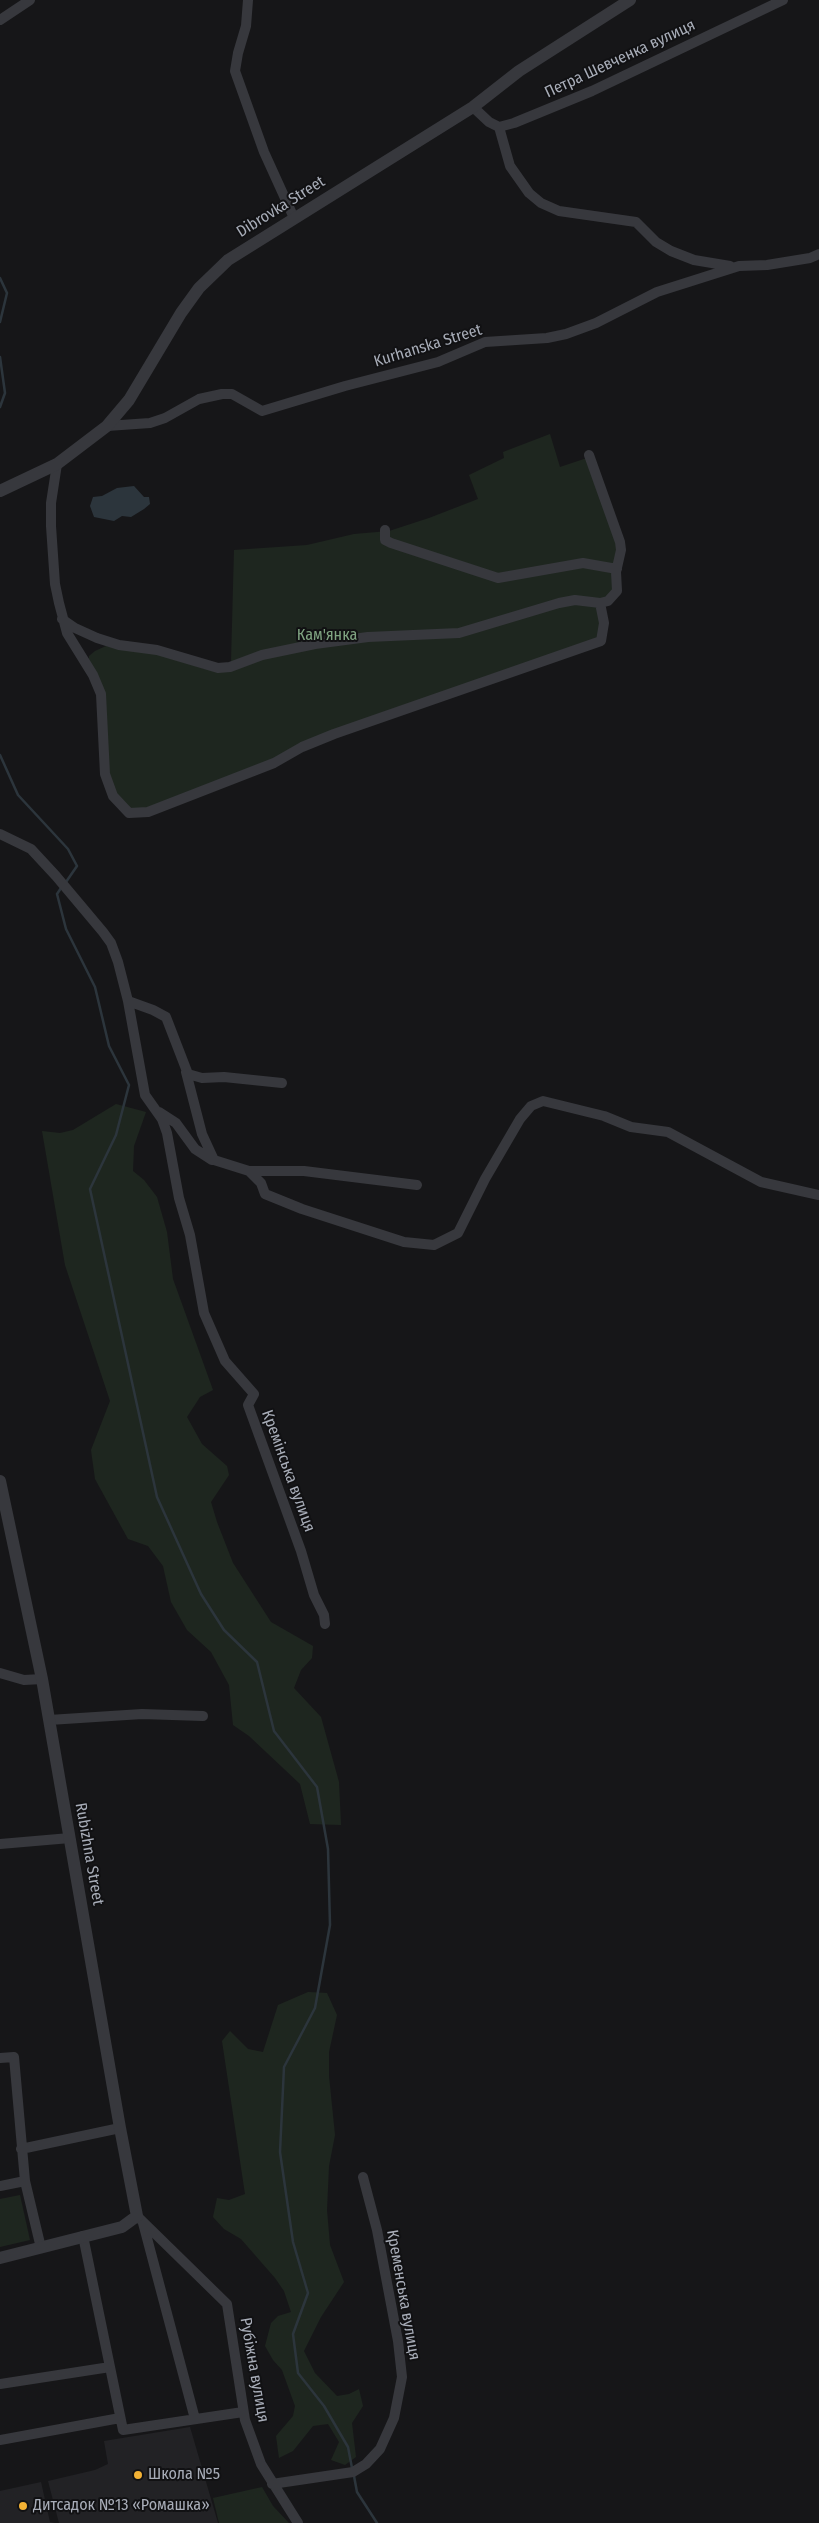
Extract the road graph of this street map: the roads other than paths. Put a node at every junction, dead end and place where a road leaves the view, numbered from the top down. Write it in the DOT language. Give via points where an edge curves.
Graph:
graph roads {
  1 [pos="30,0"];
  2 [pos="248,0"];
  3 [pos="630,0"];
  4 [pos="783,0"];
  5 [pos="0,20"];
  6 [pos="473,106"];
  7 [pos="499,127"];
  8 [pos="294,218"];
  9 [pos="816,258"];
  10 [pos="738,266"];
  11 [pos="108,426"];
  12 [pos="589,455"];
  13 [pos="57,464"];
  14 [pos="0,490"];
  15 [pos="385,530"];
  16 [pos="616,569"];
  17 [pos="600,603"];
  18 [pos="62,619"];
  19 [pos="0,834"];
  20 [pos="128,1001"];
  21 [pos="186,1072"];
  22 [pos="282,1083"];
  23 [pos="155,1109"];
  24 [pos="225,1162"];
  25 [pos="249,1171"];
  26 [pos="417,1185"];
  27 [pos="819,1195"];
  28 [pos="0,1481"];
  29 [pos="325,1624"];
  30 [pos="0,1673"];
  31 [pos="42,1679"];
  32 [pos="203,1716"];
  33 [pos="49,1720"];
  34 [pos="70,1838"];
  35 [pos="0,1844"];
  36 [pos="0,2058"];
  37 [pos="120,2128"];
  38 [pos="21,2150"];
  39 [pos="363,2177"];
  40 [pos="25,2181"];
  41 [pos="0,2186"];
  42 [pos="140,2219"];
  43 [pos="83,2236"];
  44 [pos="41,2248"];
  45 [pos="0,2258"];
  46 [pos="110,2367"];
  47 [pos="0,2384"];
  48 [pos="243,2412"];
  49 [pos="120,2418"];
  50 [pos="195,2419"];
  51 [pos="0,2440"];
  52 [pos="272,2484"];
  53 [pos="298,2523"];
  1 -- 5 [label="street"];
  2 -- 8 [label="street" via="246,26 235,70 264,152"];
  3 -- 6 [label="street, Dibrovka Street" via="519,71"];
  4 -- 7 [label="street, Петра Шевченка вулиця" via="592,91"];
  6 -- 7 [label="street"];
  6 -- 8 [label="street, Dibrovka Street"];
  7 -- 10 [label="street" via="510,166 528,192 541,203 559,211 636,222 656,242 671,251 718,266"];
  8 -- 11 [label="street, Dibrovka Street" via="228,260 199,288 129,400"];
  9 -- 10 [label="street, Kurhanska Street"];
  10 -- 11 [label="street, Kurhanska Street" via="657,292 596,323 566,334 485,342 438,362 262,411 232,394 222,394 199,399 150,423"];
  11 -- 13 [label="street, Dibrovka Street"];
  12 -- 16 [label="street" via="618,533 621,550"];
  13 -- 14 [label="street, Dibrovka Street"];
  13 -- 18 [label="street" via="51,502 55,584"];
  15 -- 16 [label="street" via="387,541 491,576 503,577 583,563"];
  16 -- 17 [label="street" via="617,590 608,601"];
  17 -- 18 [label="street" via="575,600 520,613 459,633 368,637 315,644 218,668 157,650 119,645 75,628"];
  17 -- 18 [label="street" via="604,623 601,640 334,734 274,763 148,812 135,814 129,813 118,802 108,784 101,694"];
  19 -- 20 [label="street, Кремінська вулиця" via="30,849 111,943"];
  20 -- 21 [label="street, Кремінська вулиця" via="166,1017"];
  20 -- 23 [label="street, Кремінська вулиця" via="145,1095"];
  21 -- 22 [label="street" via="202,1078"];
  21 -- 24 [label="street, Кремінська вулиця" via="209,1154 214,1160"];
  23 -- 24 [label="street, Кремінська вулиця" via="176,1123 196,1149 210,1160"];
  23 -- 29 [label="street, Кремінська вулиця" via="168,1133 204,1312 226,1361 254,1394 248,1405"];
  24 -- 25 [label="street, Кремінська вулиця"];
  25 -- 26 [label="street, Кремінська вулиця" via="304,1171"];
  25 -- 27 [label="street" via="261,1183 265,1194 323,1216 412,1243 434,1245 458,1232 525,1111 543,1101 604,1116 631,1127 668,1132 761,1182"];
  28 -- 31 [label="street, Rubizhna Street"];
  30 -- 31 [label="street" via="24,1680"];
  31 -- 33 [label="street, Rubizhna Street"];
  32 -- 33 [label="street" via="142,1714"];
  33 -- 34 [label="street, Rubizhna Street"];
  34 -- 35 [label="street"];
  34 -- 37 [label="street, Rubizhna Street"];
  36 -- 38 [label="street" via="14,2057"];
  37 -- 38 [label="street"];
  37 -- 42 [label="street, Rubizhna Street"];
  38 -- 40 [label="street"];
  39 -- 52 [label="street, Кременська вулиця" via="398,2341 402,2377 394,2418 383,2443 366,2464 350,2473"];
  40 -- 41 [label="street"];
  40 -- 44 [label="street"];
  42 -- 43 [label="street" via="122,2227"];
  42 -- 48 [label="street, Рубіжна вулиця" via="227,2304"];
  42 -- 50 [label="street"];
  43 -- 44 [label="street"];
  43 -- 46 [label="street"];
  44 -- 45 [label="street"];
  46 -- 47 [label="street"];
  46 -- 49 [label="street"];
  48 -- 50 [label="street"];
  48 -- 52 [label="street, Рубіжна вулиця" via="261,2464"];
  49 -- 50 [label="street" via="123,2430"];
  49 -- 51 [label="street"];
  52 -- 53 [label="street, Рубіжна вулиця"];
}
